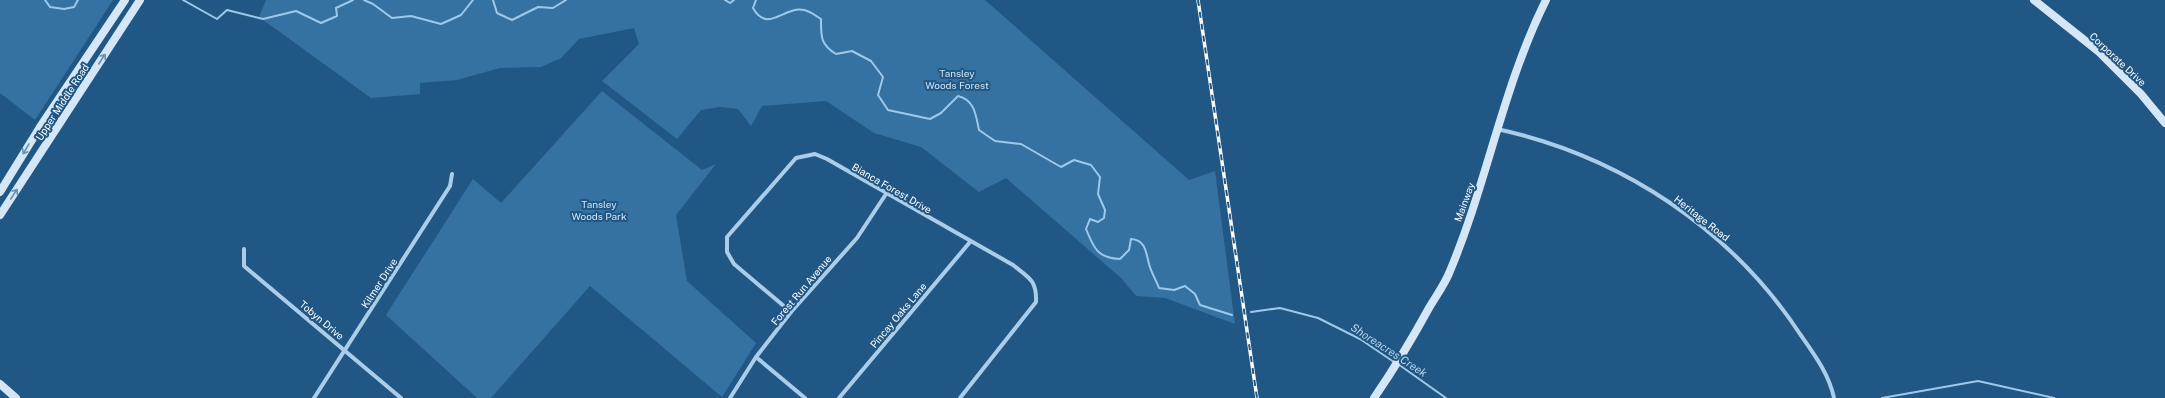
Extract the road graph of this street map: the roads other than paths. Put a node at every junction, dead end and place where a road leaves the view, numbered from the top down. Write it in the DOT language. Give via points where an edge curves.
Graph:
graph roads {
  1 [pos="125,0"];
  2 [pos="140,0"];
  3 [pos="1546,0"];
  4 [pos="2034,0"];
  5 [pos="47,116"];
  6 [pos="2165,122"];
  7 [pos="59,125"];
  8 [pos="1497,129"];
  9 [pos="452,174"];
  10 [pos="0,192"];
  11 [pos="886,194"];
  12 [pos="0,215"];
  13 [pos="970,242"];
  14 [pos="244,249"];
  15 [pos="791,312"];
  16 [pos="345,350"];
  17 [pos="756,357"];
  18 [pos="0,384"];
  19 [pos="1834,396"];
  20 [pos="16,398"];
  21 [pos="314,398"];
  22 [pos="401,398"];
  23 [pos="730,398"];
  24 [pos="805,398"];
  25 [pos="839,398"];
  26 [pos="960,398"];
  27 [pos="1374,398"];
  1 -- 5 [label="street, Upper Middle Road"];
  7 -- 2 [label="street, Upper Middle Road, one-way"];
  3 -- 8 [label="street, Mainway"];
  4 -- 6 [label="street, Corporate Drive" via="2098,51"];
  5 -- 7 [label="street"];
  5 -- 10 [label="street, Upper Middle Road, one-way"];
  12 -- 7 [label="street, Upper Middle Road, one-way"];
  8 -- 19 [label="street, Heritage Road" via="1545,141 1586,157 1650,189 1686,213 1737,257 1776,301 1827,374"];
  8 -- 27 [label="street, Mainway" via="1481,185 1450,272"];
  9 -- 16 [label="street, Kilmer Drive" via="450,186"];
  11 -- 13 [label="street, Bianca Forest Drive"];
  11 -- 15 [label="street, Forest Run Avenue" via="856,238"];
  11 -- 15 [label="street, Bianca Forest Drive" via="815,154 796,158 727,237 727,252 734,264"];
  13 -- 25 [label="street, Pincay Oaks Lane"];
  13 -- 26 [label="street, Bianca Forest Drive" via="1012,265 1031,279 1037,289 1036,302"];
  14 -- 16 [label="street, Tobyn Drive" via="244,266"];
  15 -- 17 [label="street, Forest Run Avenue"];
  16 -- 21 [label="street, Kilmer Drive"];
  16 -- 22 [label="street, Tobyn Drive"];
  17 -- 23 [label="street, Forest Run Avenue"];
  17 -- 24 [label="street"];
  18 -- 20 [label="street"];
}
